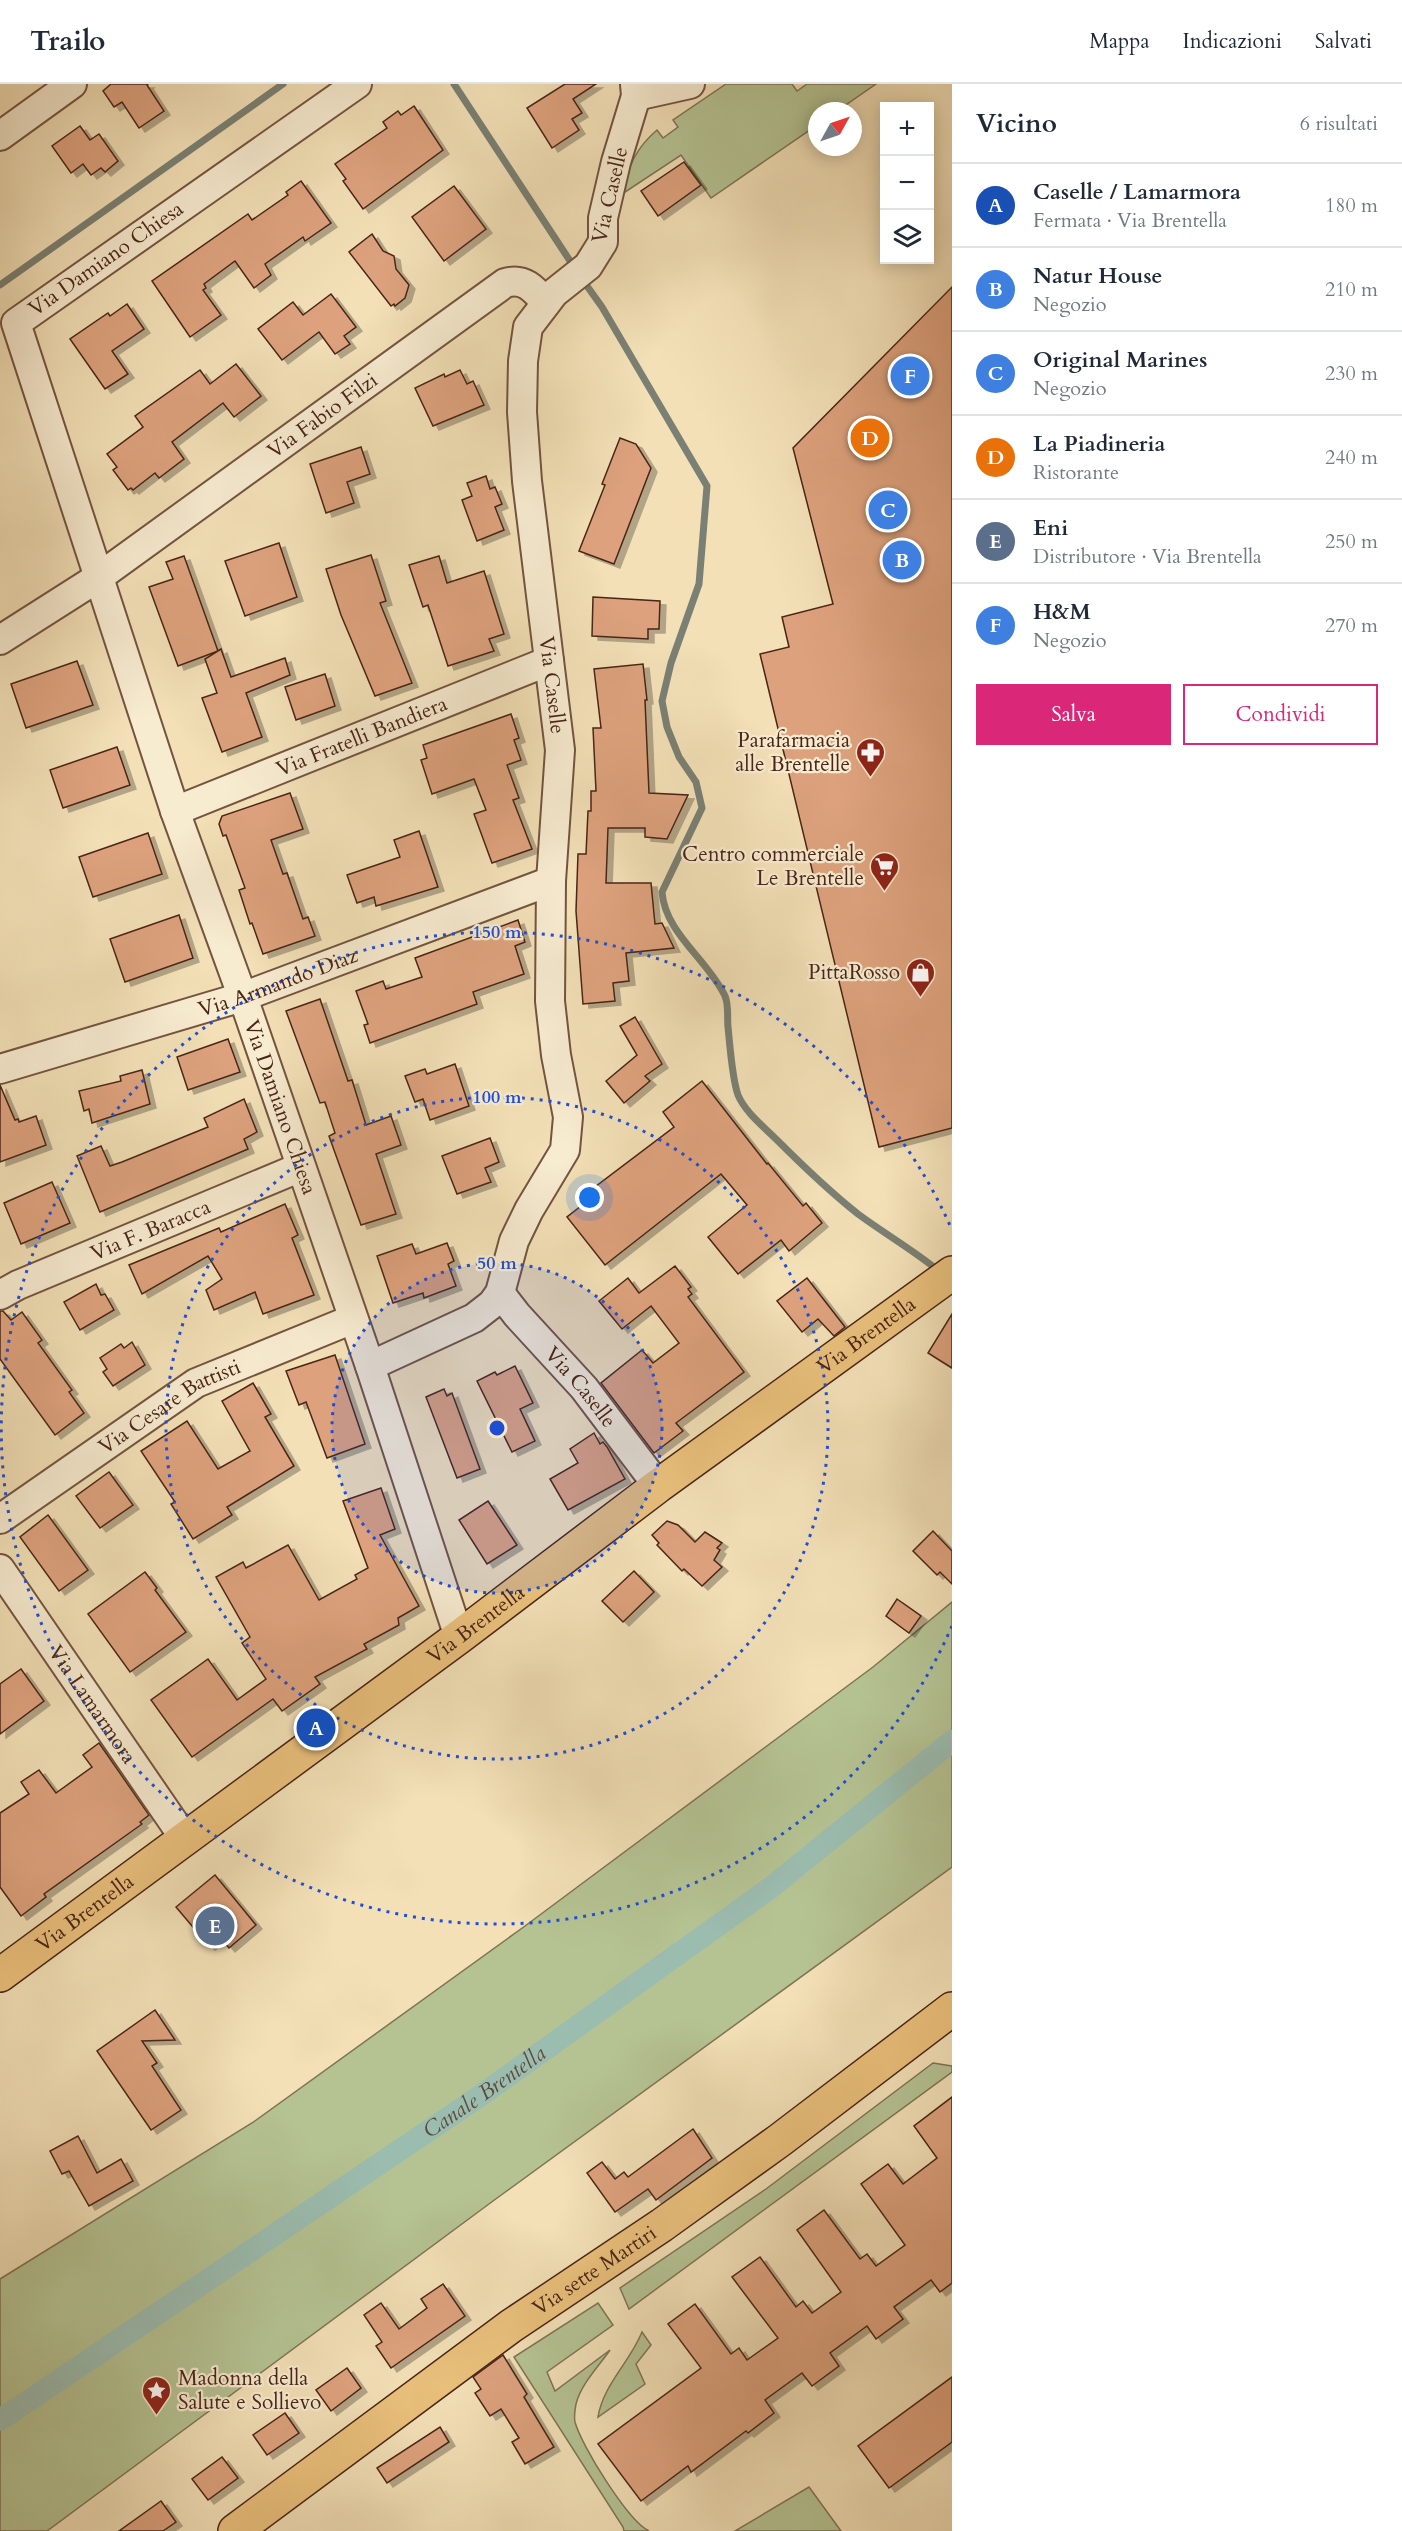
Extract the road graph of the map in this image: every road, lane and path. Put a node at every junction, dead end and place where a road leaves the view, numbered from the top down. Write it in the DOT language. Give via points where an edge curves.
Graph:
graph roads {
  1 [pos="72,84"];
  2 [pos="357,84"];
  3 [pos="690,84"];
  4 [pos="635,90"];
  5 [pos="0,136"];
  6 [pos="554,295"];
  7 [pos="99,577"];
  8 [pos="0,640"];
  9 [pos="549,661"];
  10 [pos="175,811"];
  11 [pos="551,881"];
  12 [pos="242,997"];
  13 [pos="0,1069"];
  14 [pos="301,1167"];
  15 [pos="942,1281"];
  16 [pos="500,1293"];
  17 [pos="0,1295"];
  18 [pos="353,1319"];
  19 [pos="370,1366"];
  20 [pos="658,1486"];
  21 [pos="0,1519"];
  22 [pos="0,1569"];
  23 [pos="459,1637"];
  24 [pos="185,1839"];
  25 [pos="0,1975"];
  26 [pos="952,2009"];
  27 [pos="235,2531"];
  1 -- 5 [label="street"];
  2 -- 7 [label="street, Via Damiano Chiesa" via="16,323"];
  3 -- 4 [label="street, Via Caselle"];
  4 -- 6 [label="street, Via Caselle" via="603,218 603,242 588,266"];
  6 -- 7 [label="street, Via Fabio Filzi" via="517,279 505,283"];
  6 -- 9 [label="street, Via Caselle" via="528,327 522,412"];
  7 -- 8 [label="street"];
  7 -- 10 [label="street, Via Damiano Chiesa"];
  9 -- 10 [label="street, Via Fratelli Bandiera"];
  9 -- 11 [label="street, Via Caselle" via="560,750"];
  10 -- 12 [label="street, Via Damiano Chiesa"];
  11 -- 12 [label="street, Via Armando Diaz"];
  11 -- 16 [label="street, Via Caselle" via="550,1000 568,1117 565,1150 514,1241"];
  12 -- 13 [label="street, Via Armando Diaz"];
  12 -- 14 [label="street, Via Damiano Chiesa"];
  14 -- 17 [label="street, Via F. Baracca"];
  14 -- 18 [label="street, Via Damiano Chiesa"];
  15 -- 20 [label="main road, Via Brentella"];
  16 -- 19 [label="street, Via Caselle" via="474,1318"];
  16 -- 20 [label="street, Via Caselle" via="584,1388"];
  18 -- 19 [label="street, Via Damiano Chiesa"];
  18 -- 21 [label="street, Via Cesare Battisti" via="196,1383"];
  19 -- 23 [label="street, Via Damiano Chiesa"];
  20 -- 23 [label="main road, Via Brentella"];
  22 -- 24 [label="street, Via Lamarmora"];
  23 -- 24 [label="main road, Via Brentella"];
  24 -- 25 [label="main road, Via Brentella"];
  26 -- 27 [label="main road, Via sette Martiri" via="780,2140 511,2326"];
}
